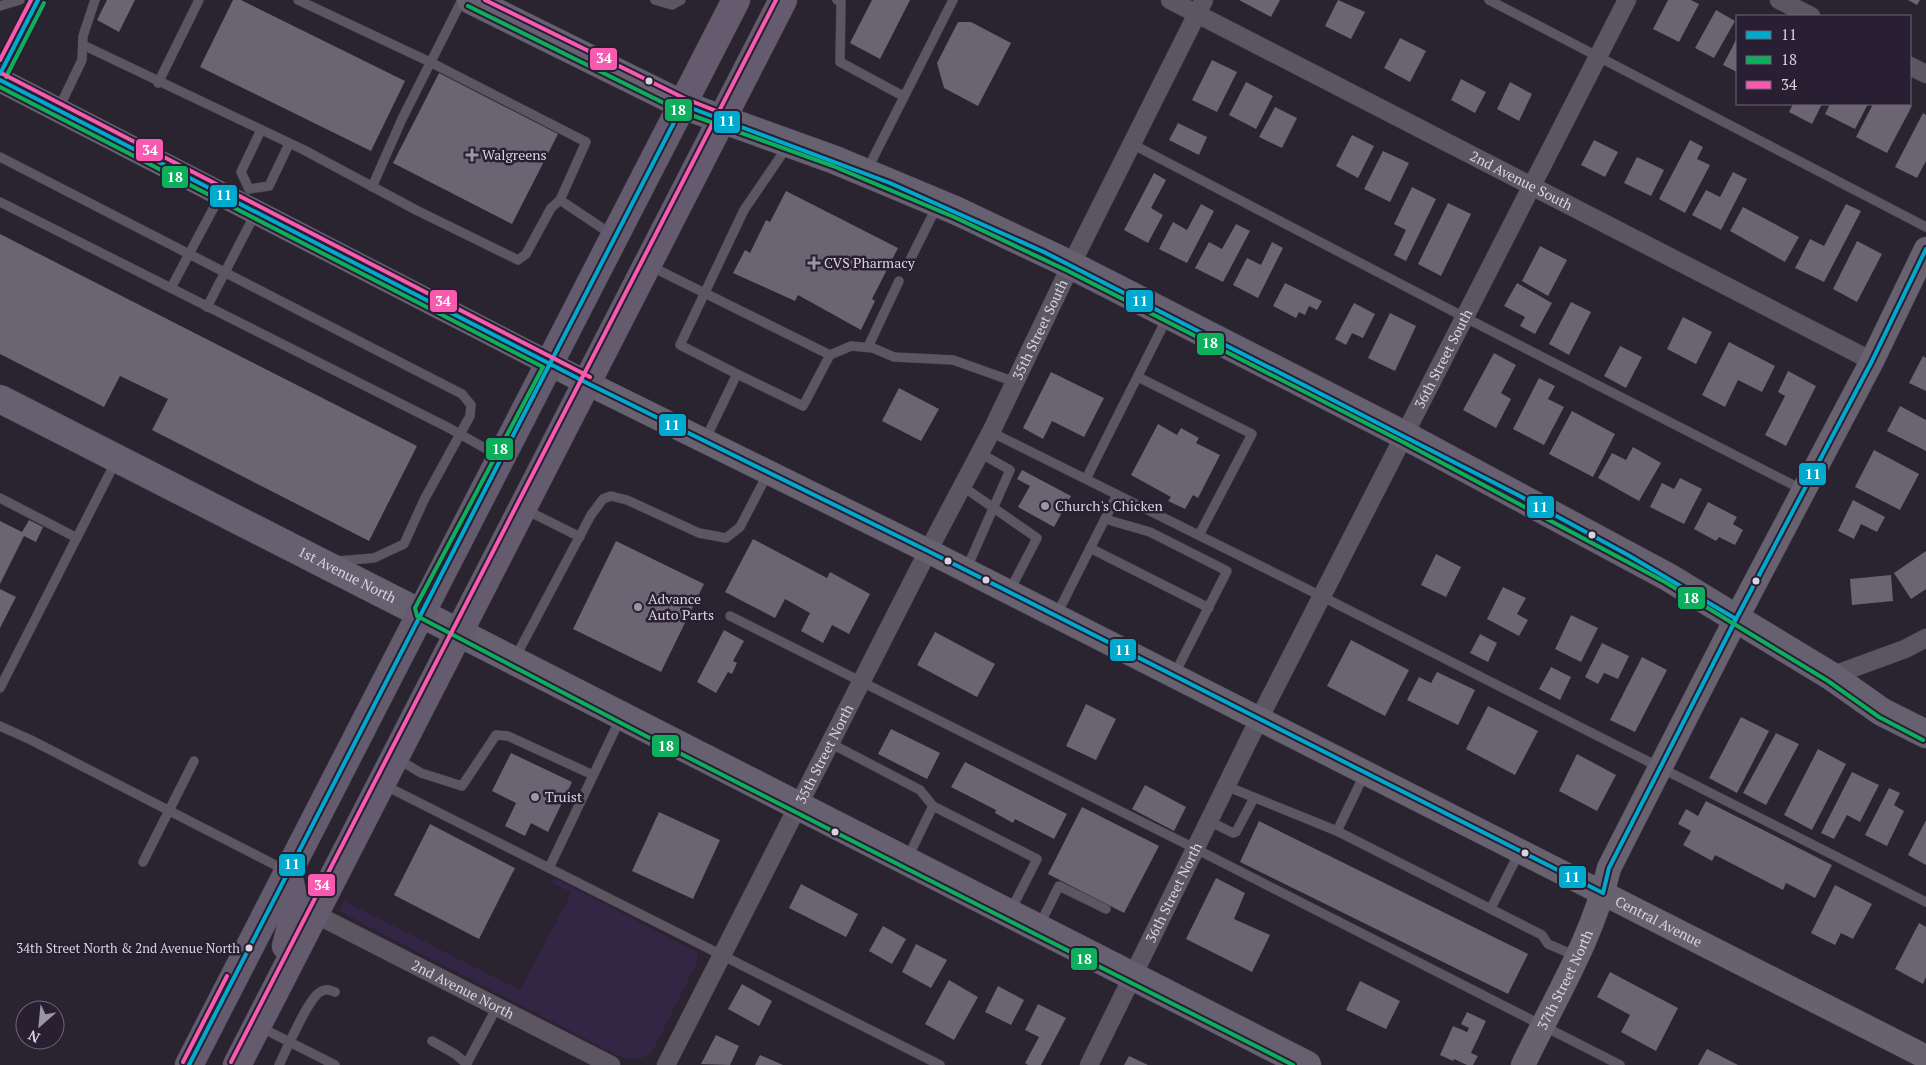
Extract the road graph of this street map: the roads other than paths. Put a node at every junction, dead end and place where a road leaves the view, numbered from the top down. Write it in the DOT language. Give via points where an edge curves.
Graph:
graph roads {
  1 [pos="20,0"];
  2 [pos="38,0"];
  3 [pos="94,0"];
  4 [pos="199,0"];
  5 [pos="298,0"];
  6 [pos="462,0"];
  7 [pos="470,0"];
  8 [pos="655,0"];
  9 [pos="681,0"];
  10 [pos="736,0"];
  11 [pos="783,0"];
  12 [pos="953,0"];
  13 [pos="1170,0"];
  14 [pos="1490,0"];
  15 [pos="1627,0"];
  16 [pos="1779,0"];
  17 [pos="840,1"];
  18 [pos="0,6"];
  19 [pos="1201,7"];
  20 [pos="506,8"];
  21 [pos="1809,15"];
  22 [pos="83,45"];
  23 [pos="1598,56"];
  24 [pos="430,62"];
  25 [pos="1911,66"];
  26 [pos="0,74"];
  27 [pos="1926,74"];
  28 [pos="0,80"];
  29 [pos="158,83"];
  30 [pos="903,96"];
  31 [pos="683,105"];
  32 [pos="58,110"];
  33 [pos="722,120"];
  34 [pos="261,130"];
  35 [pos="289,144"];
  36 [pos="789,144"];
  37 [pos="1132,144"];
  38 [pos="0,157"];
  39 [pos="865,173"];
  40 [pos="372,186"];
  41 [pos="1532,186"];
  42 [pos="242,200"];
  43 [pos="560,200"];
  44 [pos="0,202"];
  45 [pos="938,204"];
  46 [pos="1926,227"];
  47 [pos="616,237"];
  48 [pos="1926,249"];
  49 [pos="188,255"];
  50 [pos="648,265"];
  51 [pos="1071,265"];
  52 [pos="906,266"];
  53 [pos="225,273"];
  54 [pos="899,282"];
  55 [pos="171,288"];
  56 [pos="705,293"];
  57 [pos="207,307"];
  58 [pos="1169,315"];
  59 [pos="1464,317"];
  60 [pos="868,347"];
  61 [pos="830,355"];
  62 [pos="1872,361"];
  63 [pos="550,364"];
  64 [pos="737,374"];
  65 [pos="1138,376"];
  66 [pos="1015,382"];
  67 [pos="587,383"];
  68 [pos="0,399"];
  69 [pos="991,432"];
  70 [pos="460,434"];
  71 [pos="1404,435"];
  72 [pos="705,441"];
  73 [pos="980,453"];
  74 [pos="502,457"];
  75 [pos="118,458"];
  76 [pos="768,472"];
  77 [pos="1086,480"];
  78 [pos="962,486"];
  79 [pos="1804,490"];
  80 [pos="1117,495"];
  81 [pos="0,498"];
  82 [pos="523,508"];
  83 [pos="993,508"];
  84 [pos="1105,519"];
  85 [pos="1199,535"];
  86 [pos="580,537"];
  87 [pos="77,538"];
  88 [pos="1090,548"];
  89 [pos="928,551"];
  90 [pos="324,562"];
  91 [pos="966,571"];
  92 [pos="1008,592"];
  93 [pos="1321,596"];
  94 [pos="1209,608"];
  95 [pos="421,611"];
  96 [pos="730,616"];
  97 [pos="1056,616"];
  98 [pos="1736,619"];
  99 [pos="461,631"];
  100 [pos="1926,638"];
  101 [pos="514,659"];
  102 [pos="1174,676"];
  103 [pos="1831,676"];
  104 [pos="861,682"];
  105 [pos="0,688"];
  106 [pos="622,715"];
  107 [pos="1259,718"];
  108 [pos="0,726"];
  109 [pos="1926,734"];
  110 [pos="830,743"];
  111 [pos="396,757"];
  112 [pos="194,762"];
  113 [pos="1660,768"];
  114 [pos="1365,773"];
  115 [pos="593,775"];
  116 [pos="382,784"];
  117 [pos="1226,786"];
  118 [pos="1254,798"];
  119 [pos="798,806"];
  120 [pos="933,806"];
  121 [pos="169,812"];
  122 [pos="1209,821"];
  123 [pos="1337,831"];
  124 [pos="1196,849"];
  125 [pos="1520,851"];
  126 [pos="906,861"];
  127 [pos="143,862"];
  128 [pos="549,868"];
  129 [pos="287,872"];
  130 [pos="1604,893"];
  131 [pos="1926,902"];
  132 [pos="1491,908"];
  133 [pos="1106,909"];
  134 [pos="1009,913"];
  135 [pos="315,914"];
  136 [pos="1038,928"];
  137 [pos="722,955"];
  138 [pos="1578,957"];
  139 [pos="1133,976"];
  140 [pos="335,992"];
  141 [pos="274,993"];
  142 [pos="497,1007"];
  143 [pos="258,1026"];
  144 [pos="1542,1026"];
  145 [pos="432,1041"];
  146 [pos="290,1043"];
  147 [pos="1926,1057"];
  148 [pos="322,1062"];
  149 [pos="190,1065"];
  150 [pos="237,1065"];
  151 [pos="280,1065"];
  152 [pos="335,1065"];
  153 [pos="466,1065"];
  154 [pos="611,1065"];
  155 [pos="666,1065"];
  156 [pos="940,1065"];
  157 [pos="1089,1065"];
  158 [pos="1307,1065"];
  159 [pos="1523,1065"];
  160 [pos="1620,1065"];
  1 -- 18 [label="lane"];
  2 -- 26 [label="lane"];
  3 -- 22 [label="lane"];
  4 -- 29 [label="lane"];
  5 -- 24 [label="lane"];
  6 -- 24 [label="lane"];
  7 -- 20 [label="main road"];
  8 -- 9 [label="lane" via="672,5"];
  10 -- 31 [label="highway"];
  11 -- 33 [label="highway"];
  12 -- 30 [label="lane"];
  13 -- 19 [label="street, 2nd Avenue South"];
  14 -- 23 [label="lane"];
  15 -- 23 [label="street, 36th Street South"];
  16 -- 21 [label="street"];
  17 -- 30 [label="lane" via="840,62"];
  19 -- 37 [label="street, 35th Street South"];
  19 -- 41 [label="street, 2nd Avenue South"];
  20 -- 31 [label="main road"];
  22 -- 29 [label="lane"];
  22 -- 32 [label="lane" via="82,60"];
  23 -- 41 [label="street, 36th Street South"];
  23 -- 46 [label="lane"];
  24 -- 40 [label="lane"];
  24 -- 43 [label="lane" via="586,142"];
  25 -- 27 [label="street"];
  28 -- 32 [label="main road, Central Avenue"];
  29 -- 34 [label="lane"];
  30 -- 39 [label="lane"];
  31 -- 33 [label="main road"];
  31 -- 47 [label="highway"];
  32 -- 42 [label="main road, Central Avenue"];
  33 -- 36 [label="main road"];
  33 -- 50 [label="highway"];
  34 -- 35 [label="lane"];
  34 -- 42 [label="lane" via="242,172"];
  35 -- 40 [label="lane"];
  35 -- 42 [label="lane" via="268,186"];
  36 -- 39 [label="main road"];
  36 -- 56 [label="lane" via="744,210"];
  37 -- 51 [label="street, 35th Street South"];
  37 -- 59 [label="lane"];
  38 -- 49 [label="lane"];
  39 -- 45 [label="main road"];
  40 -- 43 [label="lane" via="518,260 526,254 551,208"];
  41 -- 59 [label="street, 36th Street South"];
  41 -- 62 [label="street, 2nd Avenue South"];
  42 -- 49 [label="lane"];
  42 -- 53 [label="lane"];
  42 -- 63 [label="main road, Central Avenue"];
  43 -- 47 [label="lane"];
  44 -- 55 [label="lane"];
  45 -- 51 [label="main road"];
  45 -- 52 [label="lane"];
  47 -- 63 [label="highway"];
  48 -- 62 [label="main road, 37th Street North"];
  49 -- 53 [label="lane"];
  49 -- 55 [label="lane"];
  50 -- 56 [label="lane"];
  50 -- 67 [label="highway"];
  51 -- 58 [label="main road"];
  51 -- 66 [label="street, 35th Street South"];
  53 -- 57 [label="lane"];
  53 -- 70 [label="lane" via="462,394 471,405 470,416"];
  54 -- 60 [label="lane"];
  55 -- 57 [label="lane"];
  56 -- 61 [label="lane"];
  56 -- 64 [label="lane" via="680,345"];
  57 -- 70 [label="lane"];
  58 -- 65 [label="lane"];
  58 -- 71 [label="main road"];
  59 -- 71 [label="street, 36th Street South"];
  59 -- 79 [label="lane"];
  60 -- 61 [label="lane" via="851,346"];
  60 -- 66 [label="lane" via="894,357 953,360"];
  61 -- 64 [label="lane" via="803,406"];
  62 -- 79 [label="main road, 37th Street North"];
  63 -- 67 [label="main road, Central Avenue"];
  63 -- 74 [label="highway"];
  64 -- 72 [label="lane"];
  65 -- 77 [label="lane"];
  65 -- 85 [label="lane" via="1252,434"];
  66 -- 69 [label="street, 35th Street South"];
  67 -- 72 [label="main road, Central Avenue"];
  67 -- 82 [label="highway"];
  68 -- 75 [label="main road, 1st Avenue North"];
  69 -- 73 [label="street, 35th Street South"];
  69 -- 77 [label="lane"];
  70 -- 74 [label="lane"];
  70 -- 90 [label="lane" via="404,544 374,558"];
  71 -- 93 [label="street, 36th Street South"];
  71 -- 98 [label="main road" via="1668,576"];
  72 -- 76 [label="main road, Central Avenue"];
  73 -- 78 [label="street, 35th Street South"];
  73 -- 83 [label="lane" via="1010,470"];
  74 -- 95 [label="highway"];
  75 -- 87 [label="lane"];
  75 -- 90 [label="main road, 1st Avenue North"];
  76 -- 86 [label="lane" via="740,527 726,538 699,533 627,500 611,496 603,500 591,515"];
  76 -- 89 [label="main road, Central Avenue"];
  77 -- 80 [label="lane"];
  78 -- 83 [label="lane"];
  78 -- 89 [label="street, 35th Street South"];
  79 -- 98 [label="main road, 37th Street North"];
  80 -- 84 [label="lane"];
  80 -- 85 [label="lane"];
  81 -- 87 [label="lane"];
  82 -- 86 [label="lane"];
  82 -- 99 [label="highway"];
  83 -- 91 [label="lane"];
  83 -- 92 [label="lane" via="1037,538"];
  84 -- 88 [label="lane"];
  84 -- 94 [label="lane" via="1150,532 1227,572"];
  85 -- 93 [label="lane"];
  86 -- 101 [label="lane"];
  87 -- 105 [label="lane"];
  88 -- 94 [label="lane"];
  88 -- 97 [label="lane"];
  89 -- 91 [label="main road, Central Avenue"];
  89 -- 104 [label="street, 35th Street North"];
  90 -- 95 [label="main road, 1st Avenue North"];
  91 -- 92 [label="main road, Central Avenue"];
  92 -- 97 [label="main road, Central Avenue"];
  93 -- 107 [label="street, 36th Street South"];
  93 -- 113 [label="lane"];
  94 -- 102 [label="lane"];
  95 -- 99 [label="main road, 1st Avenue North"];
  95 -- 129 [label="highway"];
  96 -- 104 [label="lane"];
  97 -- 102 [label="main road, Central Avenue"];
  98 -- 103 [label="main road"];
  98 -- 113 [label="main road, 37th Street North"];
  99 -- 101 [label="main road, 1st Avenue North"];
  99 -- 111 [label="highway"];
  100 -- 103 [label="street"];
  101 -- 106 [label="main road, 1st Avenue North"];
  102 -- 107 [label="main road, Central Avenue"];
  103 -- 109 [label="main road" via="1882,712"];
  104 -- 110 [label="street, 35th Street North"];
  104 -- 124 [label="lane"];
  106 -- 115 [label="lane"];
  106 -- 119 [label="main road, 1st Avenue North"];
  107 -- 114 [label="main road, Central Avenue"];
  107 -- 117 [label="street, 36th Street North"];
  108 -- 121 [label="lane"];
  110 -- 119 [label="street, 35th Street North"];
  110 -- 120 [label="lane" via="920,790"];
  111 -- 115 [label="lane" via="421,773 462,786 496,735 508,736"];
  111 -- 116 [label="highway"];
  112 -- 121 [label="lane"];
  113 -- 130 [label="main road, 37th Street North" via="1609,868"];
  113 -- 131 [label="lane"];
  114 -- 123 [label="lane"];
  114 -- 125 [label="main road, Central Avenue"];
  115 -- 128 [label="lane"];
  116 -- 128 [label="lane"];
  116 -- 135 [label="highway"];
  117 -- 118 [label="lane"];
  117 -- 122 [label="street, 36th Street North"];
  118 -- 122 [label="lane" via="1236,832"];
  118 -- 123 [label="lane"];
  119 -- 126 [label="main road, 1st Avenue North"];
  119 -- 137 [label="street, 35th Street North"];
  120 -- 126 [label="lane"];
  120 -- 134 [label="lane" via="1037,859"];
  121 -- 127 [label="lane"];
  121 -- 129 [label="lane"];
  122 -- 124 [label="street, 36th Street North"];
  123 -- 132 [label="lane"];
  124 -- 139 [label="street, 36th Street North"];
  124 -- 144 [label="lane"];
  125 -- 130 [label="main road, Central Avenue"];
  125 -- 132 [label="lane"];
  126 -- 134 [label="main road, 1st Avenue North"];
  128 -- 137 [label="lane"];
  129 -- 141 [label="highway" via="296,910"];
  129 -- 149 [label="highway"];
  130 -- 138 [label="main road, 37th Street North"];
  130 -- 147 [label="main road, Central Avenue"];
  132 -- 138 [label="lane" via="1542,935 1548,944"];
  133 -- 136 [label="lane" via="1059,886"];
  134 -- 136 [label="main road, 1st Avenue North"];
  135 -- 141 [label="highway"];
  135 -- 142 [label="street, 2nd Avenue North"];
  136 -- 139 [label="main road, 1st Avenue North"];
  137 -- 155 [label="street, 35th Street North"];
  137 -- 156 [label="lane"];
  138 -- 144 [label="main road, 37th Street North"];
  139 -- 157 [label="street, 36th Street North"];
  139 -- 158 [label="main road, 1st Avenue North"];
  140 -- 146 [label="lane" via="323,990 312,1000"];
  141 -- 143 [label="highway"];
  142 -- 153 [label="lane"];
  142 -- 154 [label="street, 2nd Avenue North"];
  143 -- 146 [label="lane"];
  143 -- 150 [label="highway"];
  144 -- 159 [label="main road, 37th Street North"];
  144 -- 160 [label="lane"];
  145 -- 153 [label="lane" via="456,1054"];
  146 -- 148 [label="lane"];
  146 -- 151 [label="lane"];
  148 -- 152 [label="lane"];
}
